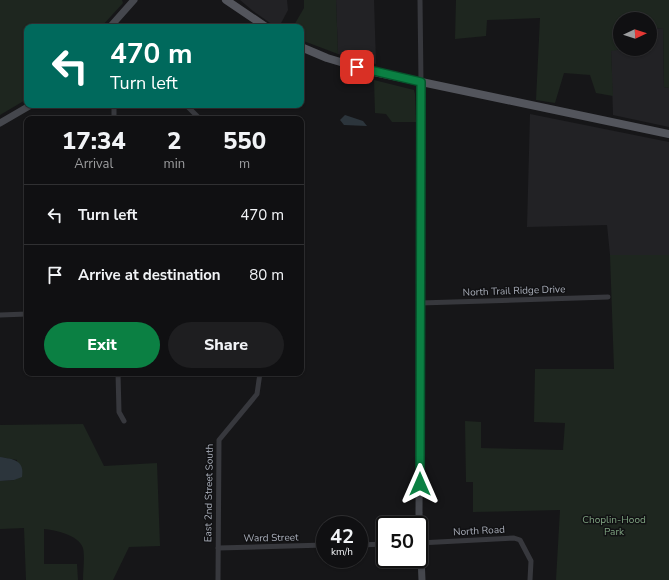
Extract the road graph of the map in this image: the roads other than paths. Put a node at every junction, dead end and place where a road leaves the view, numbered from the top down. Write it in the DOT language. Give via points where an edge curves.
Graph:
graph roads {
  1 [pos="134,0"];
  2 [pos="226,0"];
  3 [pos="420,0"];
  4 [pos="113,24"];
  5 [pos="262,24"];
  6 [pos="304,48"];
  7 [pos="421,82"];
  8 [pos="26,108"];
  9 [pos="189,108"];
  10 [pos="197,116"];
  11 [pos="0,123"];
  12 [pos="669,134"];
  13 [pos="608,297"];
  14 [pos="420,303"];
  15 [pos="24,314"];
  16 [pos="0,315"];
  17 [pos="118,376"];
  18 [pos="260,376"];
  19 [pos="124,421"];
  20 [pos="420,516"];
  21 [pos="428,543"];
  22 [pos="316,545"];
  23 [pos="218,548"];
  24 [pos="421,568"];
  25 [pos="218,580"];
  26 [pos="422,580"];
  27 [pos="530,580"];
  1 -- 4 [label="main road"];
  2 -- 5 [label="main road"];
  3 -- 7 [label="street"];
  6 -- 7 [label="main road" via="349,65"];
  7 -- 12 [label="main road"];
  7 -- 14 [label="main road"];
  8 -- 11 [label="main road"];
  9 -- 10 [label="street"];
  13 -- 14 [label="street, North Trail Ridge Drive"];
  14 -- 20 [label="main road"];
  15 -- 16 [label="street"];
  17 -- 19 [label="street" via="119,412"];
  18 -- 23 [label="street, East 2nd Street South" via="257,394 219,440"];
  21 -- 27 [label="street, North Road" via="514,538 520,540 530,561"];
  22 -- 23 [label="street, Ward Street"];
  23 -- 25 [label="street, East 2nd Street South"];
  24 -- 26 [label="main road"];
}
